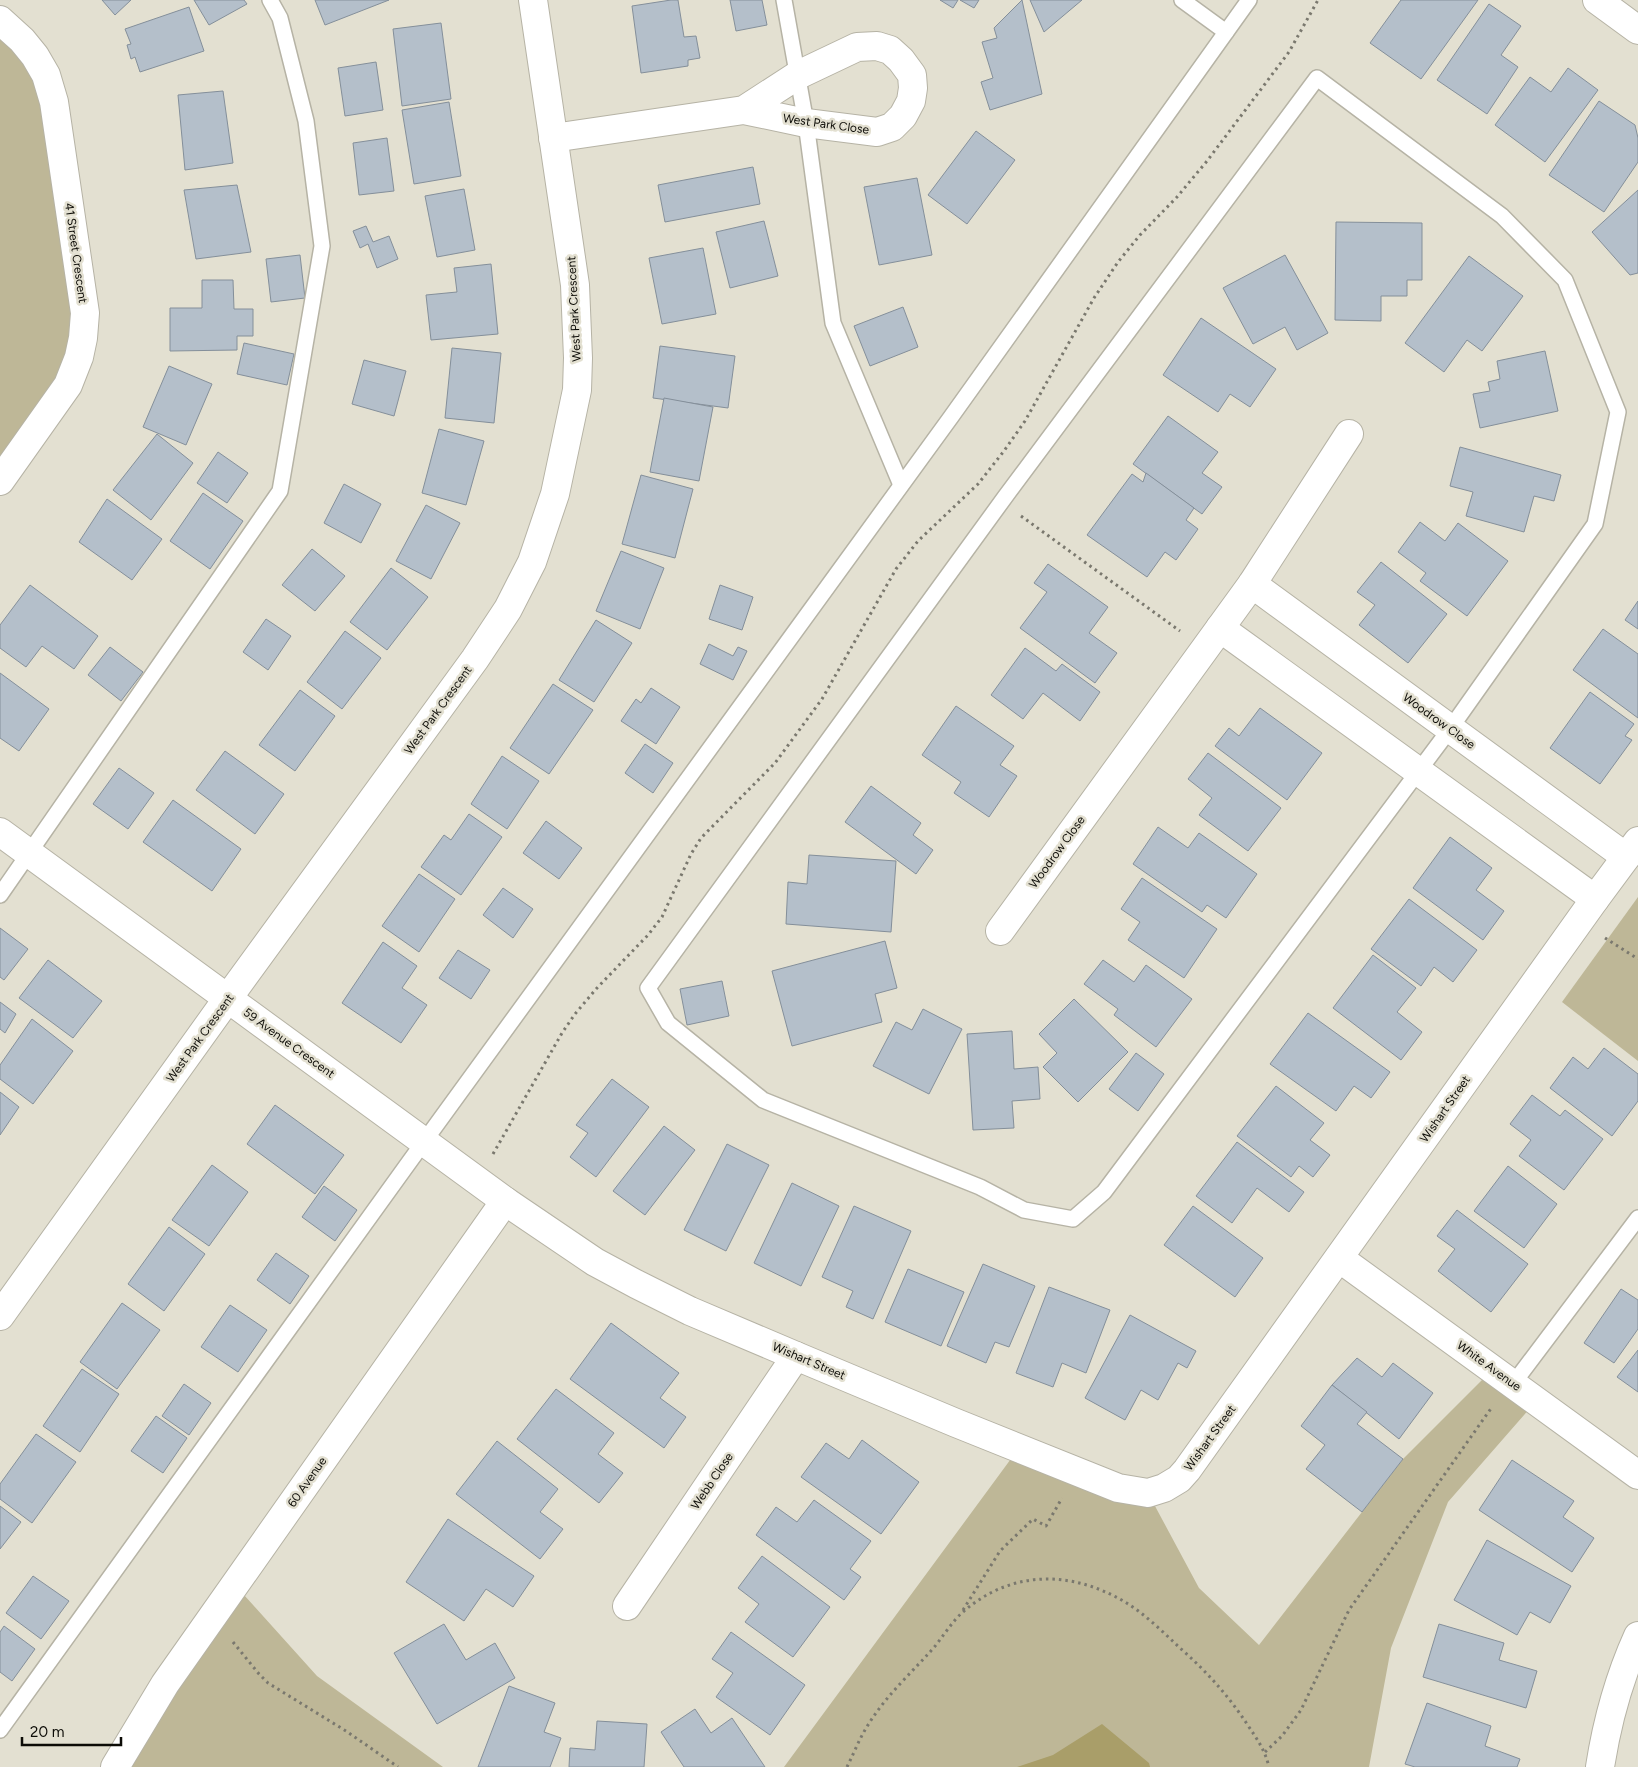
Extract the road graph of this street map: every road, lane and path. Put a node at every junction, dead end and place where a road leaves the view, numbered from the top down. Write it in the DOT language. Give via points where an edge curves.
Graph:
graph roads {
  1 [pos="270,0"];
  2 [pos="533,0"];
  3 [pos="784,0"];
  4 [pos="1182,0"];
  5 [pos="1249,0"];
  6 [pos="1318,0"];
  7 [pos="1596,0"];
  8 [pos="0,20"];
  9 [pos="1638,30"];
  10 [pos="1226,32"];
  11 [pos="798,75"];
  12 [pos="744,110"];
  13 [pos="806,123"];
  14 [pos="553,138"];
  15 [pos="1349,434"];
  16 [pos="0,481"];
  17 [pos="901,485"];
  18 [pos="1002,502"];
  19 [pos="1252,584"];
  20 [pos="1220,628"];
  21 [pos="1180,631"];
  22 [pos="1450,728"];
  23 [pos="1418,771"];
  24 [pos="0,832"];
  25 [pos="1632,849"];
  26 [pos="30,854"];
  27 [pos="0,895"];
  28 [pos="1595,899"];
  29 [pos="1000,931"];
  30 [pos="1604,937"];
  31 [pos="1638,959"];
  32 [pos="228,998"];
  33 [pos="424,1142"];
  34 [pos="493,1154"];
  35 [pos="505,1201"];
  36 [pos="1638,1218"];
  37 [pos="1339,1258"];
  38 [pos="0,1316"];
  39 [pos="796,1356"];
  40 [pos="1513,1384"];
  41 [pos="1077,1472"];
  42 [pos="1638,1476"];
  43 [pos="628,1606"];
  44 [pos="961,1613"];
  45 [pos="211,1619"];
  46 [pos="1638,1636"];
  47 [pos="0,1730"];
  48 [pos="1265,1752"];
  49 [pos="115,1767"];
  50 [pos="398,1767"];
  51 [pos="847,1767"];
  52 [pos="1269,1767"];
  53 [pos="1600,1767"];
  1 -- 26 [label="lane" via="280,18 306,121 322,246 280,491"];
  2 -- 14 [label="street, West Park Crescent"];
  3 -- 11 [label="lane"];
  4 -- 10 [label="lane"];
  5 -- 10 [label="lane"];
  6 -- 34 [label="path" via="1289,52 1207,161 1118,262 1094,298 1026,421 978,484 918,541 896,569 838,674 808,718 775,763 701,838 662,917 575,1014"];
  7 -- 9 [label="street"];
  8 -- 16 [label="street, 41 Street Crescent" via="35,56 46,75 54,102 85,313 79,357 68,385"];
  10 -- 17 [label="lane"];
  11 -- 12 [label="street, West Park Close"];
  11 -- 13 [label="lane"];
  11 -- 13 [label="street, West Park Close" via="858,46 877,46 890,50 912,75 911,101 892,127 877,132"];
  12 -- 13 [label="street, West Park Close"];
  12 -- 14 [label="street, West Park Close"];
  13 -- 17 [label="lane" via="833,323"];
  14 -- 32 [label="street, West Park Crescent" via="575,285 577,390 555,494 532,562 508,609 475,659"];
  15 -- 19 [label="street, Woodrow Close"];
  17 -- 33 [label="lane"];
  18 -- 21 [label="path"];
  18 -- 22 [label="lane" via="1318,78 1502,216 1565,280 1618,412 1595,524"];
  18 -- 23 [label="lane" via="648,988 668,1023 763,1100 980,1187 1024,1210 1073,1219 1104,1192"];
  19 -- 20 [label="street, Woodrow Close"];
  19 -- 22 [label="street, Woodrow Close"];
  20 -- 23 [label="street"];
  20 -- 29 [label="street, Woodrow Close"];
  22 -- 23 [label="lane"];
  22 -- 25 [label="street, Woodrow Close"];
  23 -- 28 [label="street"];
  24 -- 26 [label="street, 59 Avenue Crescent"];
  25 -- 28 [label="street, Wishart Street"];
  26 -- 27 [label="lane"];
  26 -- 32 [label="street, 59 Avenue Crescent"];
  28 -- 37 [label="street, Wishart Street"];
  30 -- 31 [label="path"];
  32 -- 33 [label="street, 59 Avenue Crescent"];
  32 -- 38 [label="street, West Park Crescent"];
  33 -- 35 [label="street, 59 Avenue Crescent"];
  33 -- 47 [label="lane"];
  35 -- 39 [label="street, Wishart Street" via="595,1262 636,1284"];
  35 -- 45 [label="street, 60 Avenue"];
  36 -- 40 [label="lane"];
  37 -- 40 [label="street, White Avenue"];
  37 -- 41 [label="street, Wishart Street" via="1178,1479 1148,1493 1118,1488"];
  39 -- 41 [label="street, Wishart Street"];
  39 -- 43 [label="street, Webb Close"];
  40 -- 42 [label="street, White Avenue"];
  40 -- 48 [label="path" via="1506,1388 1349,1610 1301,1710"];
  41 -- 44 [label="path" via="1046,1526 1033,1519 1004,1545"];
  44 -- 48 [label="path" via="994,1590 1022,1580 1062,1579 1091,1586 1125,1602 1206,1672 1232,1702"];
  44 -- 51 [label="path" via="886,1700 865,1730"];
  45 -- 49 [label="street, 60 Avenue" via="165,1684"];
  45 -- 50 [label="path" via="268,1683"];
  46 -- 53 [label="street" via="1607,1727"];
  48 -- 52 [label="path"];
}
